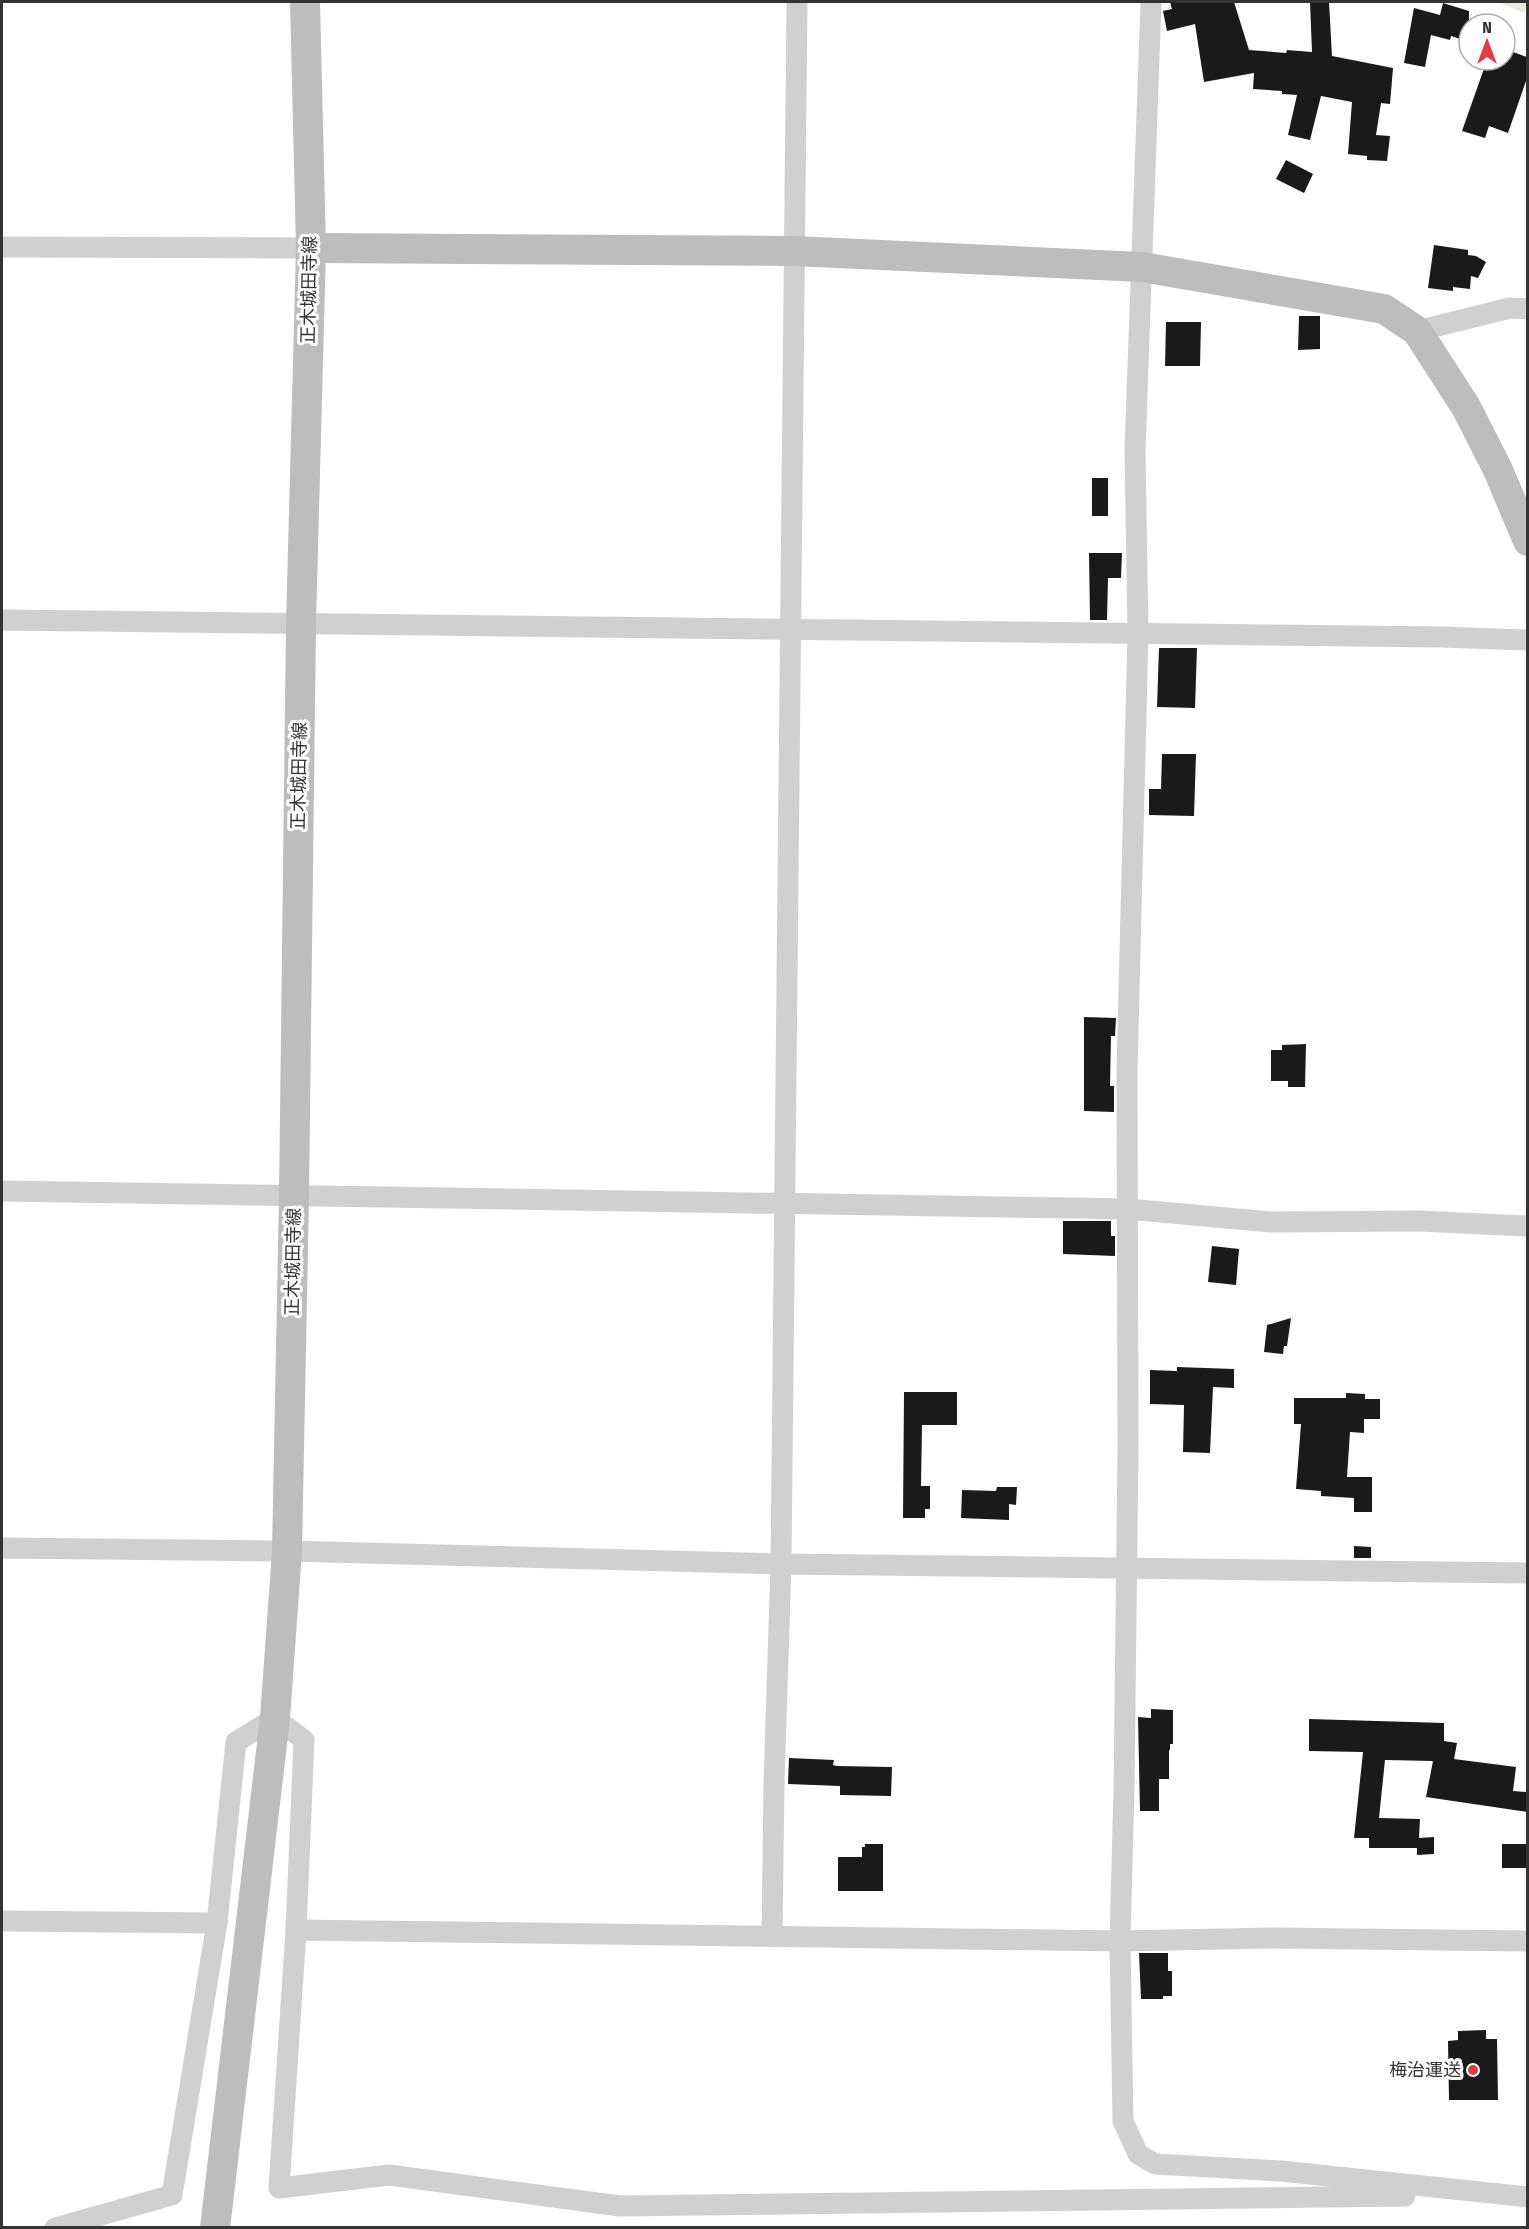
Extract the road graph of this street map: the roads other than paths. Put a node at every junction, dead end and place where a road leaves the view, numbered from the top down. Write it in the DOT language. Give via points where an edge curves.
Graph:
graph roads {
  1 [pos="305,2"];
  2 [pos="798,2"];
  3 [pos="1151,2"];
  4 [pos="2,247"];
  5 [pos="310,248"];
  6 [pos="794,251"];
  7 [pos="1142,267"];
  8 [pos="1527,309"];
  9 [pos="1417,331"];
  10 [pos="1527,541"];
  11 [pos="2,620"];
  12 [pos="301,624"];
  13 [pos="790,630"];
  14 [pos="1138,634"];
  15 [pos="1527,640"];
  16 [pos="2,1191"];
  17 [pos="294,1196"];
  18 [pos="784,1202"];
  19 [pos="1127,1209"];
  20 [pos="1527,1226"];
  21 [pos="2,1548"];
  22 [pos="286,1551"];
  23 [pos="781,1564"];
  24 [pos="1127,1569"];
  25 [pos="1527,1573"];
  26 [pos="275,1718"];
  27 [pos="2,1921"];
  28 [pos="217,1923"];
  29 [pos="297,1930"];
  30 [pos="772,1936"];
  31 [pos="1120,1941"];
  32 [pos="1527,1941"];
  33 [pos="1502,2194"];
  34 [pos="1527,2197"];
  35 [pos="56,2228"];
  36 [pos="215,2228"];
  1 -- 5 [label="street, 正木城田寺線"];
  2 -- 6 [label="street"];
  3 -- 7 [label="street"];
  4 -- 5 [label="street"];
  5 -- 6 [label="street"];
  5 -- 12 [label="street, 正木城田寺線"];
  6 -- 7 [label="street"];
  6 -- 13 [label="street"];
  7 -- 9 [label="street" via="1384,309"];
  7 -- 14 [label="street" via="1135,450"];
  8 -- 9 [label="street" via="1510,308"];
  9 -- 10 [label="street" via="1466,407 1498,470"];
  11 -- 12 [label="street"];
  12 -- 13 [label="street"];
  12 -- 17 [label="street, 正木城田寺線"];
  13 -- 14 [label="street"];
  13 -- 18 [label="street"];
  14 -- 15 [label="street"];
  14 -- 19 [label="street"];
  16 -- 17 [label="street"];
  17 -- 18 [label="street"];
  17 -- 22 [label="street, 正木城田寺線"];
  18 -- 19 [label="street"];
  18 -- 23 [label="street"];
  19 -- 20 [label="street" via="1271,1222 1419,1221"];
  19 -- 24 [label="street"];
  21 -- 22 [label="street"];
  22 -- 23 [label="street"];
  22 -- 26 [label="street, 正木城田寺線"];
  23 -- 24 [label="street"];
  23 -- 30 [label="street"];
  24 -- 25 [label="street"];
  24 -- 31 [label="street"];
  26 -- 28 [label="street" via="236,1742"];
  26 -- 29 [label="street" via="304,1740"];
  26 -- 36 [label="street, 正木城田寺線"];
  27 -- 28 [label="street"];
  28 -- 35 [label="street" via="172,2195"];
  29 -- 30 [label="street"];
  29 -- 33 [label="street" via="279,2188 389,2175 620,2206"];
  30 -- 31 [label="street"];
  31 -- 32 [label="street"];
  31 -- 33 [label="street" via="1123,2121 1138,2154 1155,2164 1281,2171"];
  33 -- 34 [label="street"];
}
